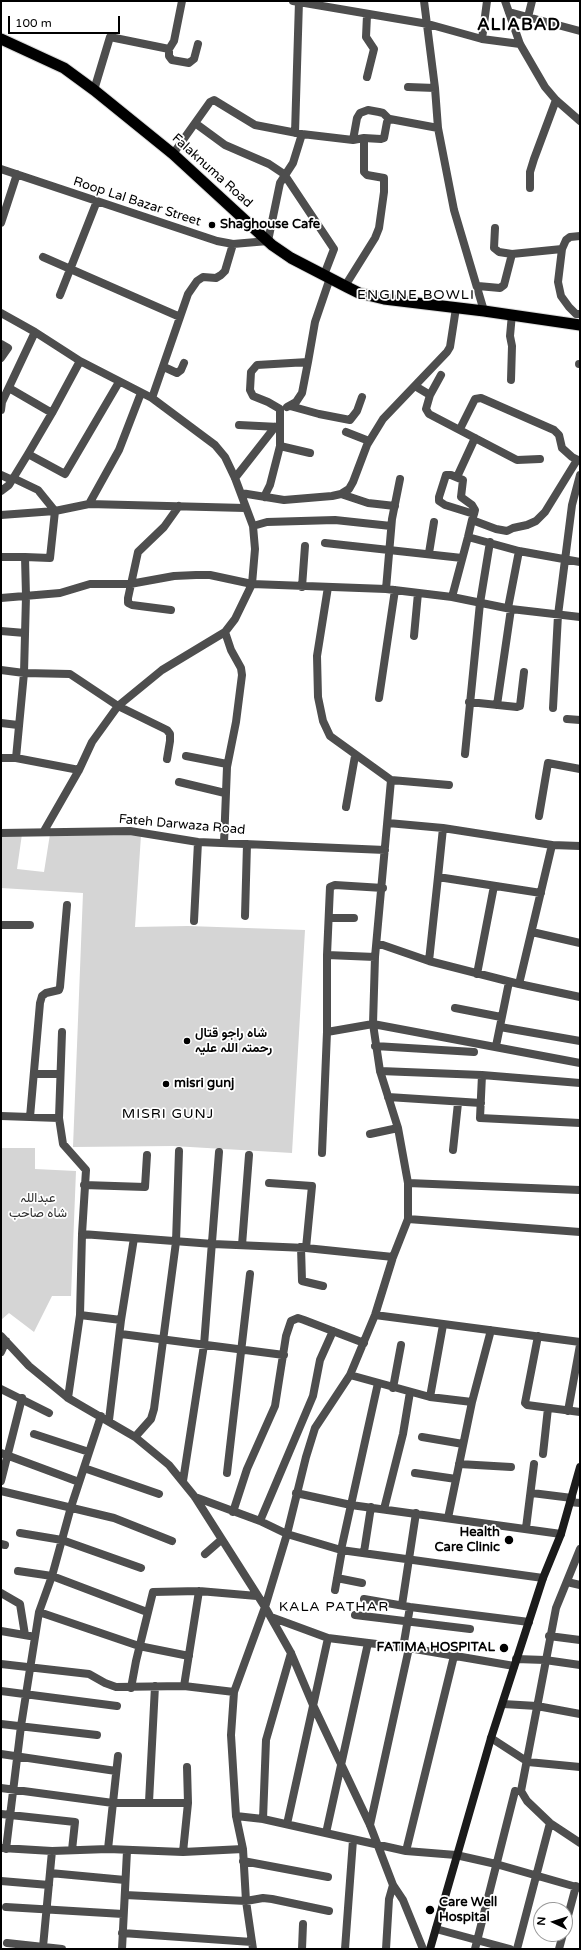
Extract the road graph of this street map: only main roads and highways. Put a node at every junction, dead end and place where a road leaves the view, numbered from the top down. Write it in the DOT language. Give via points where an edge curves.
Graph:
graph roads {
  1 [pos="1,39"];
  2 [pos="580,325"];
  3 [pos="580,1467"];
  4 [pos="579,1479"];
  5 [pos="430,1949"];
  1 -- 2 [label="highway, Falaknuma Road" via="64,68 173,154 268,241 291,258 359,293 384,299"];
  3 -- 4 [label="main road"];
  4 -- 5 [label="main road" via="515,1662"];
}
